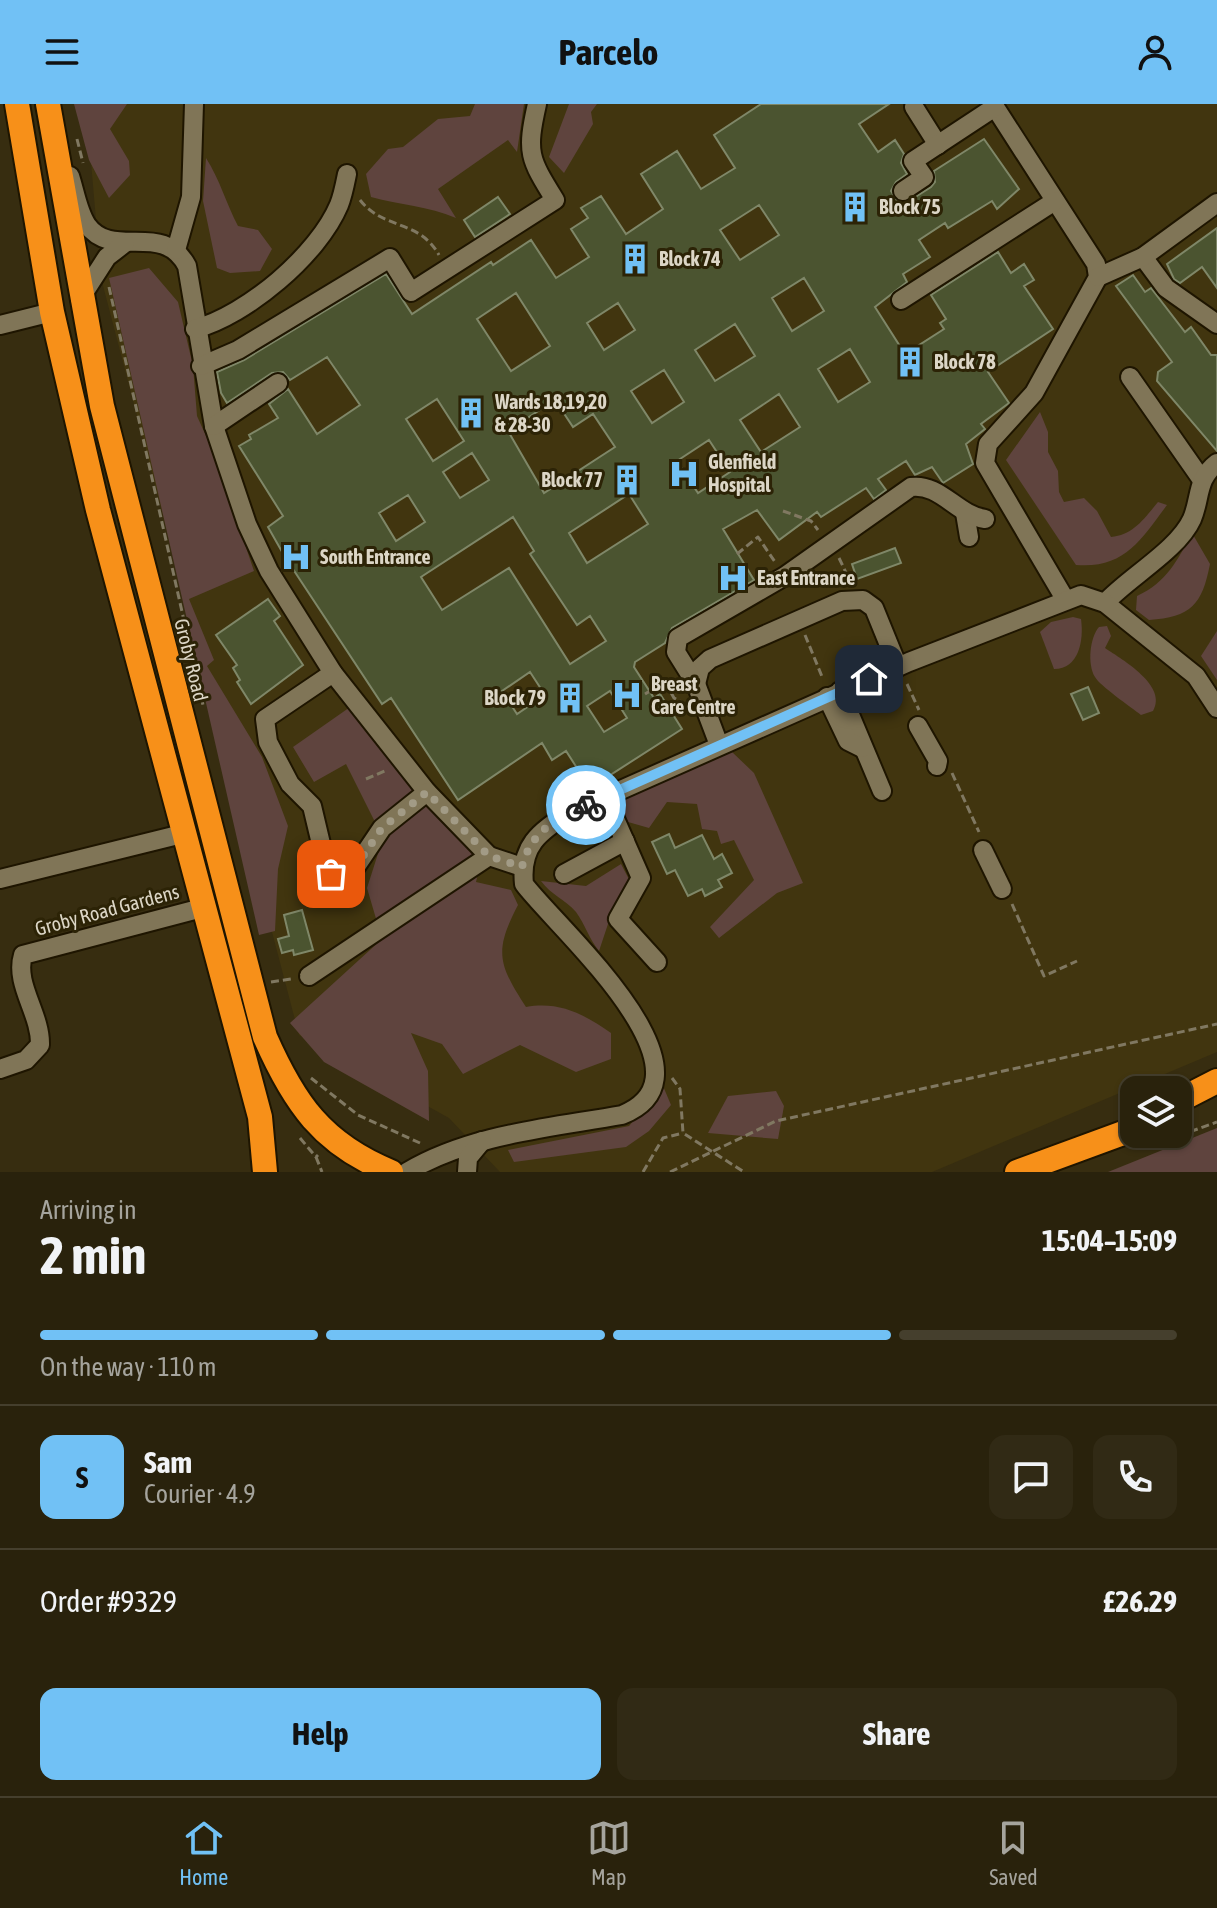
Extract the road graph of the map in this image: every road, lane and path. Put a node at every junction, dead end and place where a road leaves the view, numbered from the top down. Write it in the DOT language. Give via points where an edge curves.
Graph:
graph roads {
  1 [pos="17,104"];
  2 [pos="194,104"];
  3 [pos="537,104"];
  4 [pos="994,105"];
  5 [pos="914,107"];
  6 [pos="50,114"];
  7 [pos="76,133"];
  8 [pos="938,145"];
  9 [pos="347,174"];
  10 [pos="86,176"];
  11 [pos="903,191"];
  12 [pos="1055,201"];
  13 [pos="1214,211"];
  14 [pos="125,243"];
  15 [pos="176,250"];
  16 [pos="1143,257"];
  17 [pos="443,262"];
  18 [pos="101,265"];
  19 [pos="1098,277"];
  20 [pos="80,299"];
  21 [pos="901,300"];
  22 [pos="52,312"];
  23 [pos="1217,324"];
  24 [pos="0,325"];
  25 [pos="195,329"];
  26 [pos="201,366"];
  27 [pos="1130,377"];
  28 [pos="278,383"];
  29 [pos="214,426"];
  30 [pos="1217,463"];
  31 [pos="1202,480"];
  32 [pos="965,513"];
  33 [pos="985,519"];
  34 [pos="969,537"];
  35 [pos="1065,599"];
  36 [pos="1105,603"];
  37 [pos="898,667"];
  38 [pos="333,673"];
  39 [pos="690,688"];
  40 [pos="645,694"];
  41 [pos="833,694"];
  42 [pos="1214,706"];
  43 [pos="206,717"];
  44 [pos="918,726"];
  45 [pos="1217,726"];
  46 [pos="719,745"];
  47 [pos="937,766"];
  48 [pos="882,791"];
  49 [pos="427,792"];
  50 [pos="605,796"];
  51 [pos="182,834"];
  52 [pos="625,841"];
  53 [pos="983,850"];
  54 [pos="489,856"];
  55 [pos="522,867"];
  56 [pos="564,874"];
  57 [pos="0,879"];
  58 [pos="1002,889"];
  59 [pos="202,908"];
  60 [pos="657,962"];
  61 [pos="309,976"];
  62 [pos="271,995"];
  63 [pos="1217,1024"];
  64 [pos="650,1045"];
  65 [pos="0,1069"];
  66 [pos="305,1074"];
  67 [pos="1217,1081"];
  68 [pos="1192,1094"];
  69 [pos="1217,1098"];
  70 [pos="1192,1108"];
  71 [pos="358,1115"];
  72 [pos="1217,1122"];
  73 [pos="1192,1127"];
  74 [pos="1120,1130"];
  75 [pos="683,1133"];
  76 [pos="298,1135"];
  77 [pos="482,1141"];
  78 [pos="1120,1141"];
  79 [pos="1091,1145"];
  80 [pos="324,1149"];
  81 [pos="711,1150"];
  82 [pos="444,1152"];
  83 [pos="265,1172"];
  84 [pos="322,1172"];
  85 [pos="391,1172"];
  86 [pos="407,1172"];
  87 [pos="467,1172"];
  88 [pos="643,1172"];
  89 [pos="670,1172"];
  90 [pos="744,1172"];
  91 [pos="1017,1172"];
  1 -- 22 [label="highway"];
  2 -- 15 [label="street" via="191,197"];
  3 -- 26 [label="street" via="530,138 532,161 555,200 411,292 390,258 238,350"];
  4 -- 8 [label="street"];
  4 -- 12 [label="street"];
  5 -- 8 [label="street"];
  6 -- 14 [label="street" via="86,223 97,235"];
  6 -- 20 [label="highway, Groby Road"];
  7 -- 10 [label="path"];
  8 -- 11 [label="street" via="913,161 924,177"];
  9 -- 17 [label="path" via="361,204 381,218 423,233"];
  9 -- 25 [label="street" via="328,225 293,267 216,323"];
  12 -- 19 [label="street" via="1090,251"];
  12 -- 21 [label="street"];
  13 -- 16 [label="street"];
  14 -- 15 [label="street" via="160,242"];
  14 -- 18 [label="street"];
  15 -- 25 [label="street" via="187,266"];
  16 -- 19 [label="street"];
  16 -- 23 [label="street" via="1166,288"];
  18 -- 20 [label="street"];
  18 -- 43 [label="path"];
  19 -- 35 [label="street" via="1034,393 988,444 985,463"];
  20 -- 80 [label="highway, Groby Road" via="102,406 265,1037"];
  22 -- 24 [label="street"];
  22 -- 51 [label="highway"];
  25 -- 26 [label="street"];
  26 -- 29 [label="street"];
  27 -- 31 [label="street"];
  28 -- 29 [label="street"];
  29 -- 38 [label="street" via="247,524"];
  30 -- 31 [label="street"];
  31 -- 36 [label="street" via="1192,518 1176,541"];
  32 -- 33 [label="street"];
  32 -- 34 [label="street"];
  32 -- 39 [label="street" via="937,492 911,487 785,576 678,638 676,652"];
  35 -- 36 [label="street" via="1081,595"];
  35 -- 37 [label="street"];
  36 -- 42 [label="street" via="1196,676"];
  37 -- 39 [label="street" via="874,608 863,600 842,601 710,659"];
  37 -- 41 [label="street"];
  38 -- 49 [label="street"];
  38 -- 49 [label="street" via="265,719 268,742 290,784 312,806 327,869 338,877 353,871 382,828"];
  39 -- 40 [label="path" via="689,706 674,698 665,682"];
  39 -- 46 [label="street"];
  41 -- 46 [label="street"];
  41 -- 48 [label="street" via="848,741 862,748"];
  42 -- 45 [label="street"];
  44 -- 47 [label="street"];
  46 -- 50 [label="street"];
  49 -- 54 [label="street"];
  50 -- 52 [label="street"];
  50 -- 55 [label="street" via="547,827 527,847"];
  51 -- 57 [label="street"];
  51 -- 59 [label="highway"];
  52 -- 56 [label="street"];
  52 -- 60 [label="street" via="641,878 618,919"];
  53 -- 58 [label="street"];
  54 -- 55 [label="street"];
  54 -- 61 [label="street"];
  55 -- 64 [label="street" via="524,884 619,991"];
  59 -- 65 [label="street, Groby Road Gardens" via="23,955 19,968 41,1031 40,1045 26,1060"];
  59 -- 83 [label="highway" via="260,1117"];
  61 -- 62 [label="path" via="267,982"];
  63 -- 81 [label="path" via="776,1121"];
  64 -- 75 [label="path" via="680,1089"];
  64 -- 77 [label="street" via="650,1093 637,1109"];
  66 -- 71 [label="path"];
  67 -- 68 [label="highway"];
  69 -- 70 [label="highway"];
  71 -- 80 [label="path"];
  71 -- 82 [label="path"];
  72 -- 73 [label="path"];
  74 -- 79 [label="highway"];
  75 -- 81 [label="path"];
  75 -- 88 [label="path" via="663,1138"];
  76 -- 80 [label="path"];
  77 -- 82 [label="street"];
  77 -- 87 [label="street" via="468,1158"];
  78 -- 79 [label="highway"];
  79 -- 91 [label="highway"];
  80 -- 84 [label="path"];
  80 -- 85 [label="highway, Groby Road"];
  81 -- 89 [label="path"];
  81 -- 90 [label="path"];
  82 -- 86 [label="street"];
}
